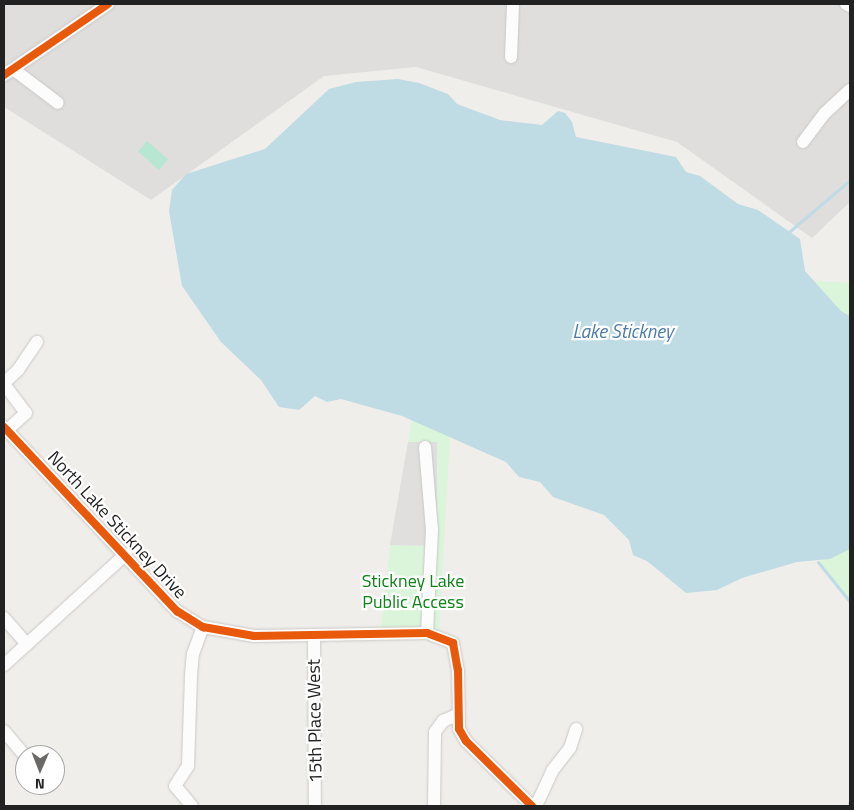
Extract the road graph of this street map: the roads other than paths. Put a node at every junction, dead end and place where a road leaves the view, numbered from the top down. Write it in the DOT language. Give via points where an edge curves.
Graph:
graph roads {
  1 [pos="108,4"];
  2 [pos="513,4"];
  3 [pos="846,4"];
  4 [pos="850,6"];
  5 [pos="511,57"];
  6 [pos="8,72"];
  7 [pos="850,90"];
  8 [pos="58,103"];
  9 [pos="803,142"];
  10 [pos="37,342"];
  11 [pos="4,383"];
  12 [pos="5,428"];
  13 [pos="425,447"];
  14 [pos="126,554"];
  15 [pos="4,618"];
  16 [pos="203,627"];
  17 [pos="427,633"];
  18 [pos="314,636"];
  19 [pos="27,644"];
  20 [pos="4,665"];
  21 [pos="457,715"];
  22 [pos="576,729"];
  23 [pos="4,731"];
  24 [pos="16,745"];
  25 [pos="316,805"];
  26 [pos="192,806"];
  27 [pos="434,806"];
  28 [pos="532,806"];
  29 [pos="536,806"];
  1 -- 6 [label="street"];
  2 -- 5 [label="street"];
  3 -- 4 [label="street"];
  6 -- 8 [label="street"];
  7 -- 9 [label="street" via="825,112"];
  10 -- 11 [label="street" via="18,370"];
  11 -- 12 [label="street" via="26,413"];
  12 -- 14 [label="street, North Lake Stickney Drive"];
  13 -- 17 [label="street" via="432,530"];
  14 -- 16 [label="street, North Lake Stickney Drive" via="177,611"];
  14 -- 19 [label="street"];
  15 -- 19 [label="street"];
  16 -- 18 [label="street, North Lake Stickney Drive" via="254,636"];
  16 -- 26 [label="street" via="193,654 188,766 175,786"];
  17 -- 18 [label="street, North Lake Stickney Drive"];
  17 -- 21 [label="street" via="453,643 458,670"];
  18 -- 25 [label="street, 15th Place West"];
  19 -- 20 [label="street"];
  21 -- 27 [label="street" via="443,721 435,732"];
  21 -- 28 [label="street" via="466,741"];
  22 -- 29 [label="street" via="570,748 552,771"];
  23 -- 24 [label="street"];
}
